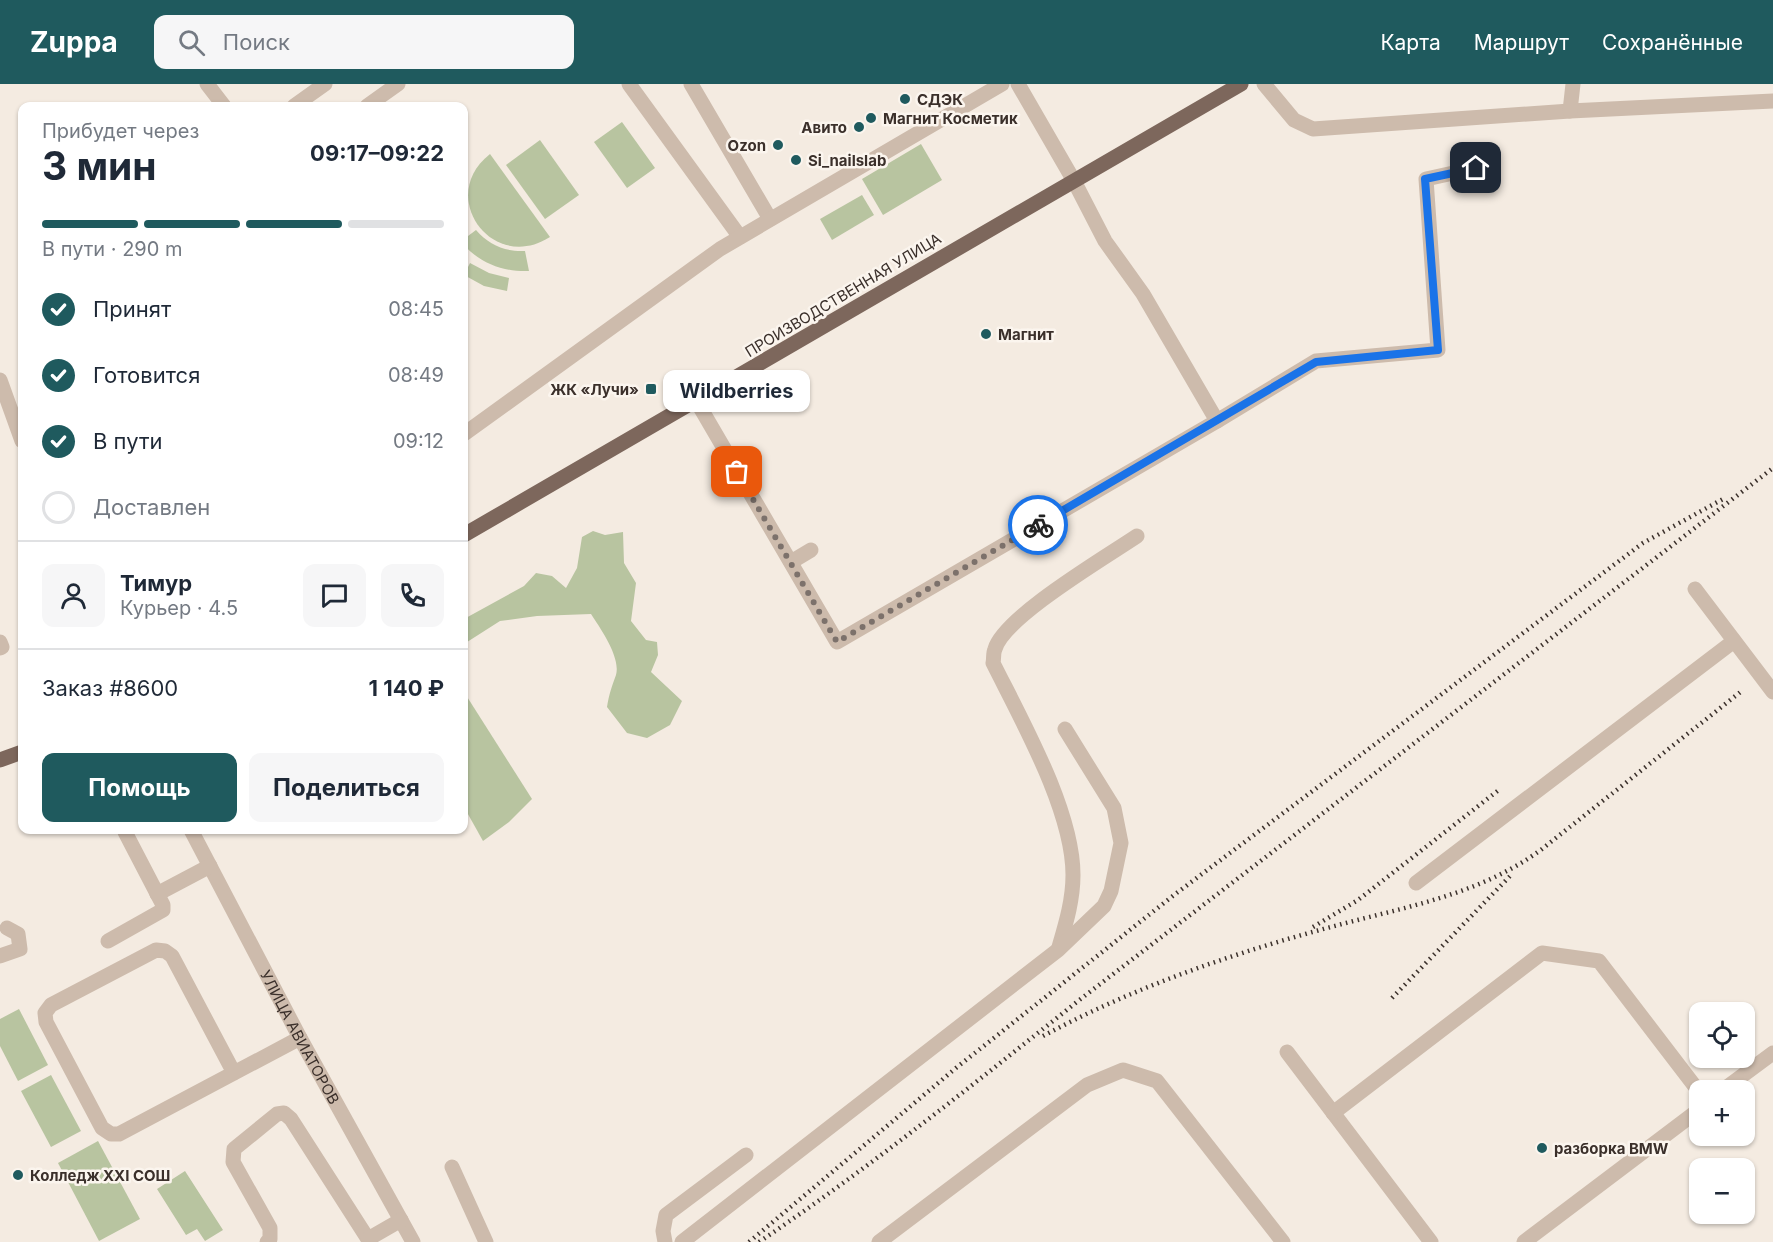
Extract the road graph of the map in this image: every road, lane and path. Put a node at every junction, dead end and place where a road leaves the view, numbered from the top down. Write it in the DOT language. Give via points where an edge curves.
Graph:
graph roads {
  1 [pos="207,84"];
  2 [pos="325,84"];
  3 [pos="398,84"];
  4 [pos="629,84"];
  5 [pos="691,84"];
  6 [pos="1002,84"];
  7 [pos="1018,84"];
  8 [pos="1241,84"];
  9 [pos="1264,84"];
  10 [pos="1573,84"];
  11 [pos="1773,101"];
  12 [pos="221,102"];
  13 [pos="300,102"];
  14 [pos="373,102"];
  15 [pos="1570,111"];
  16 [pos="1476,168"];
  17 [pos="1074,181"];
  18 [pos="770,219"];
  19 [pos="740,237"];
  20 [pos="0,380"];
  21 [pos="697,402"];
  22 [pos="1217,421"];
  23 [pos="18,430"];
  24 [pos="468,431"];
  25 [pos="468,533"];
  26 [pos="1137,536"];
  27 [pos="811,550"];
  28 [pos="790,562"];
  29 [pos="1695,589"];
  30 [pos="1734,641"];
  31 [pos="0,642"];
  32 [pos="0,648"];
  33 [pos="1773,692"];
  34 [pos="1065,729"];
  35 [pos="18,753"];
  36 [pos="0,760"];
  37 [pos="126,834"];
  38 [pos="193,834"];
  39 [pos="210,866"];
  40 [pos="1416,884"];
  41 [pos="157,894"];
  42 [pos="7,928"];
  43 [pos="108,941"];
  44 [pos="1058,950"];
  45 [pos="0,957"];
  46 [pos="300,1038"];
  47 [pos="1287,1052"];
  48 [pos="1773,1053"];
  49 [pos="234,1073"];
  50 [pos="1690,1080"];
  51 [pos="1737,1080"];
  52 [pos="1333,1113"];
  53 [pos="1689,1117"];
  54 [pos="746,1155"];
  55 [pos="453,1167"];
  56 [pos="401,1220"];
  57 [pos="369,1240"];
  58 [pos="267,1242"];
  59 [pos="413,1242"];
  60 [pos="486,1242"];
  61 [pos="664,1242"];
  62 [pos="682,1242"];
  63 [pos="879,1242"];
  64 [pos="1283,1242"];
  65 [pos="1431,1242"];
  66 [pos="1524,1242"];
  1 -- 12 [label="street"];
  2 -- 13 [label="street"];
  3 -- 14 [label="street"];
  4 -- 19 [label="street"];
  5 -- 18 [label="street"];
  6 -- 18 [label="street"];
  7 -- 17 [label="street"];
  8 -- 17 [label="main road, ПРОИЗВОДСТВЕННАЯ УЛИЦА"];
  9 -- 15 [label="street" via="1294,120 1313,129"];
  10 -- 15 [label="street"];
  11 -- 15 [label="street"];
  16 -- 22 [label="street" via="1425,179 1438,350 1316,362"];
  17 -- 21 [label="main road, ПРОИЗВОДСТВЕННАЯ УЛИЦА"];
  17 -- 22 [label="street" via="1105,241 1143,294"];
  18 -- 19 [label="street"];
  19 -- 24 [label="street"];
  20 -- 23 [label="street"];
  21 -- 25 [label="main road, ПРОИЗВОДСТВЕННАЯ УЛИЦА"];
  21 -- 28 [label="street"];
  22 -- 28 [label="street" via="837,642"];
  26 -- 44 [label="street" via="1026,613 995,648 993,663 1068,828 1073,875 1070,912"];
  27 -- 28 [label="street"];
  29 -- 30 [label="street"];
  30 -- 33 [label="street"];
  30 -- 40 [label="street"];
  31 -- 32 [label="street"];
  34 -- 44 [label="street" via="1114,808 1121,843 1104,906"];
  35 -- 36 [label="main road"];
  37 -- 41 [label="street"];
  38 -- 39 [label="street, УЛИЦА АВИАТОРОВ"];
  39 -- 41 [label="street"];
  39 -- 46 [label="street, УЛИЦА АВИАТОРОВ"];
  41 -- 43 [label="street" via="162,912"];
  42 -- 45 [label="street" via="18,934 20,949"];
  44 -- 62 [label="street"];
  46 -- 49 [label="street"];
  46 -- 56 [label="street, УЛИЦА АВИАТОРОВ"];
  47 -- 52 [label="street"];
  48 -- 51 [label="street"];
  49 -- 49 [label="street" via="172,956 165,951 156,950 51,1005 45,1013 46,1022 102,1128 111,1134 119,1134"];
  50 -- 52 [label="street" via="1599,961 1542,953"];
  52 -- 65 [label="street"];
  53 -- 66 [label="street"];
  54 -- 61 [label="street" via="666,1215"];
  55 -- 60 [label="street"];
  56 -- 57 [label="street"];
  56 -- 59 [label="street, УЛИЦА АВИАТОРОВ"];
  57 -- 58 [label="street" via="284,1113 277,1114 234,1149 233,1162 270,1228"];
  63 -- 64 [label="street" via="1087,1085 1123,1070 1156,1082"];
}
